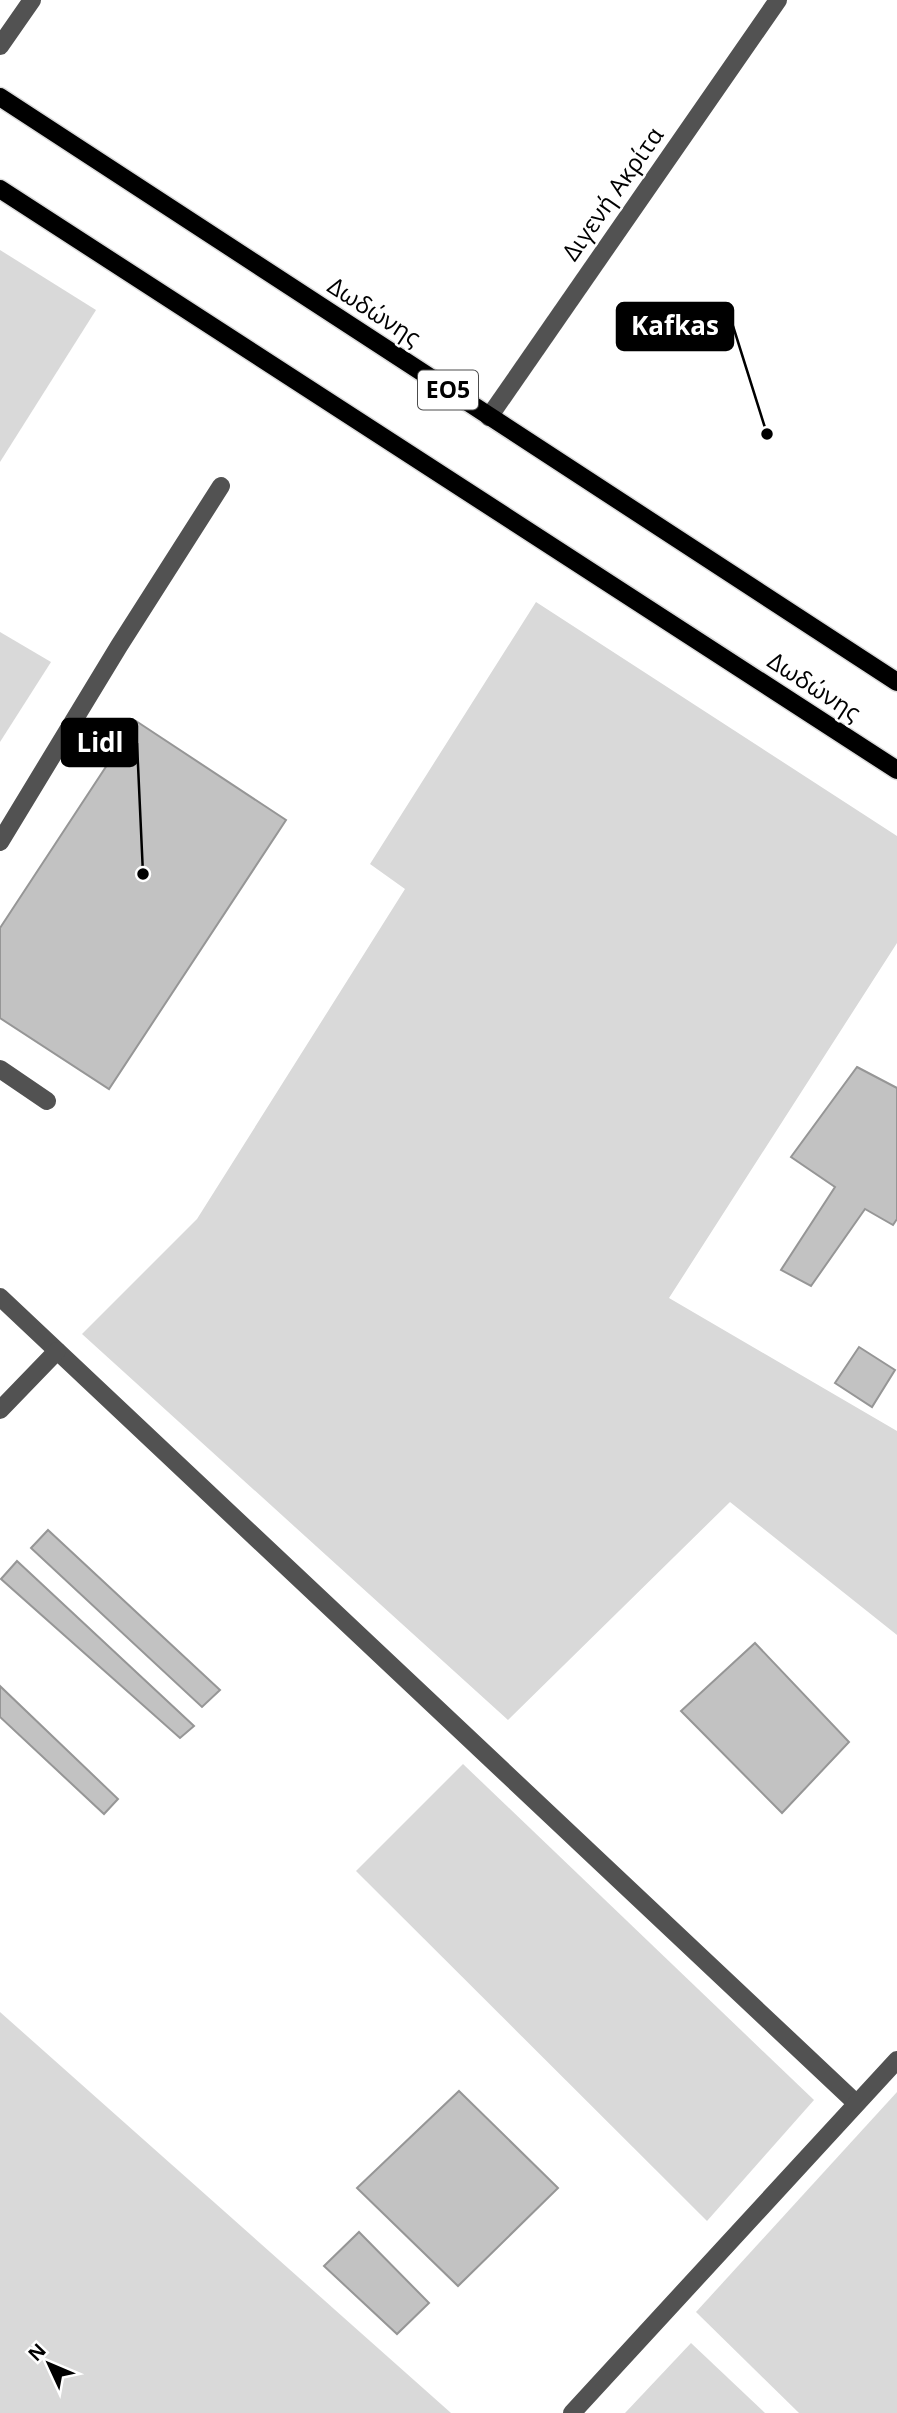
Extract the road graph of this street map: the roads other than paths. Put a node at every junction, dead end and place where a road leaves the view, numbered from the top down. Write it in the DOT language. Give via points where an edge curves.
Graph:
graph roads {
  1 [pos="32,0"];
  2 [pos="778,0"];
  3 [pos="0,46"];
  4 [pos="0,97"];
  5 [pos="0,189"];
  6 [pos="489,417"];
  7 [pos="221,486"];
  8 [pos="897,682"];
  9 [pos="897,769"];
  10 [pos="0,842"];
  11 [pos="0,1069"];
  12 [pos="47,1101"];
  13 [pos="0,1297"];
  14 [pos="57,1351"];
  15 [pos="0,1410"];
  16 [pos="897,2060"];
  17 [pos="856,2103"];
  18 [pos="572,2413"];
  1 -- 3 [label="street"];
  2 -- 6 [label="street, Διγενή Ακρίτα"];
  4 -- 6 [label="main road, Δωδώνης / ΕΟ5"];
  5 -- 9 [label="main road, Δωδώνης"];
  6 -- 8 [label="main road, Δωδώνης / ΕΟ5"];
  7 -- 10 [label="street"];
  11 -- 12 [label="street"];
  13 -- 14 [label="street"];
  14 -- 15 [label="street"];
  14 -- 17 [label="street"];
  16 -- 17 [label="street"];
  17 -- 18 [label="street"];
}
